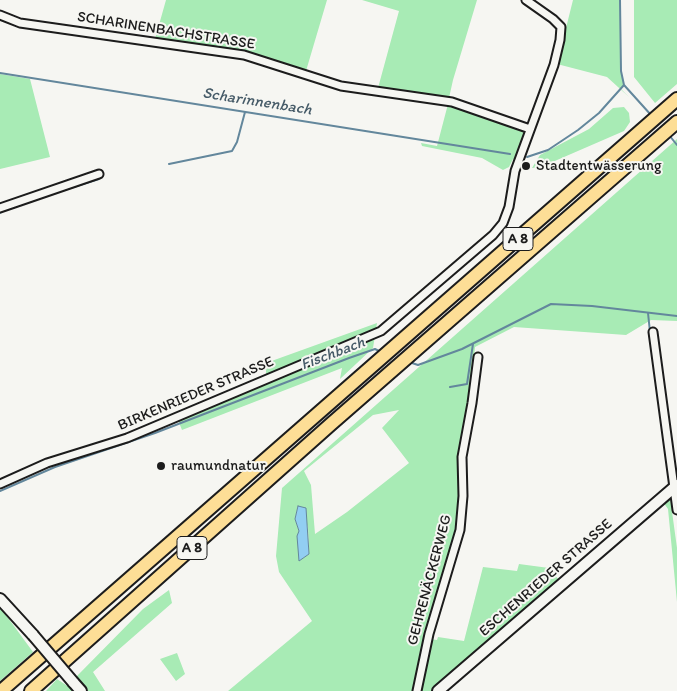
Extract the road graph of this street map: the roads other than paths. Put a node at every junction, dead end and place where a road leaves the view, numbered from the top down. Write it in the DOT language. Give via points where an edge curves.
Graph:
graph roads {
  1 [pos="526,0"];
  2 [pos="0,15"];
  3 [pos="677,99"];
  4 [pos="677,123"];
  5 [pos="530,129"];
  6 [pos="99,174"];
  7 [pos="0,208"];
  8 [pos="653,332"];
  9 [pos="478,357"];
  10 [pos="0,484"];
  11 [pos="675,486"];
  12 [pos="677,510"];
  13 [pos="0,599"];
  14 [pos="53,672"];
  15 [pos="1,691"];
  16 [pos="31,691"];
  17 [pos="41,691"];
  18 [pos="81,691"];
  19 [pos="417,691"];
  20 [pos="438,691"];
  1 -- 5 [label="street, BIRKENRIEDER STRASSE" via="560,27 554,65"];
  2 -- 5 [label="street, SCHARINENBACHSTRASSE" via="20,23 244,55 341,86 452,102"];
  3 -- 15 [label="highway, A 8"];
  4 -- 14 [label="highway, A 8"];
  5 -- 10 [label="street, BIRKENRIEDER STRASSE" via="515,172 503,223 382,331 127,438 48,463"];
  6 -- 7 [label="street"];
  8 -- 11 [label="street"];
  9 -- 19 [label="street, GEHRENÄCKERWEG" via="462,457 460,530"];
  11 -- 12 [label="street"];
  11 -- 20 [label="street, ESCHENRIEDER STRASSE"];
  13 -- 18 [label="street, bridge"];
  14 -- 16 [label="highway, A 8"];
  14 -- 17 [label="highway"];
}
